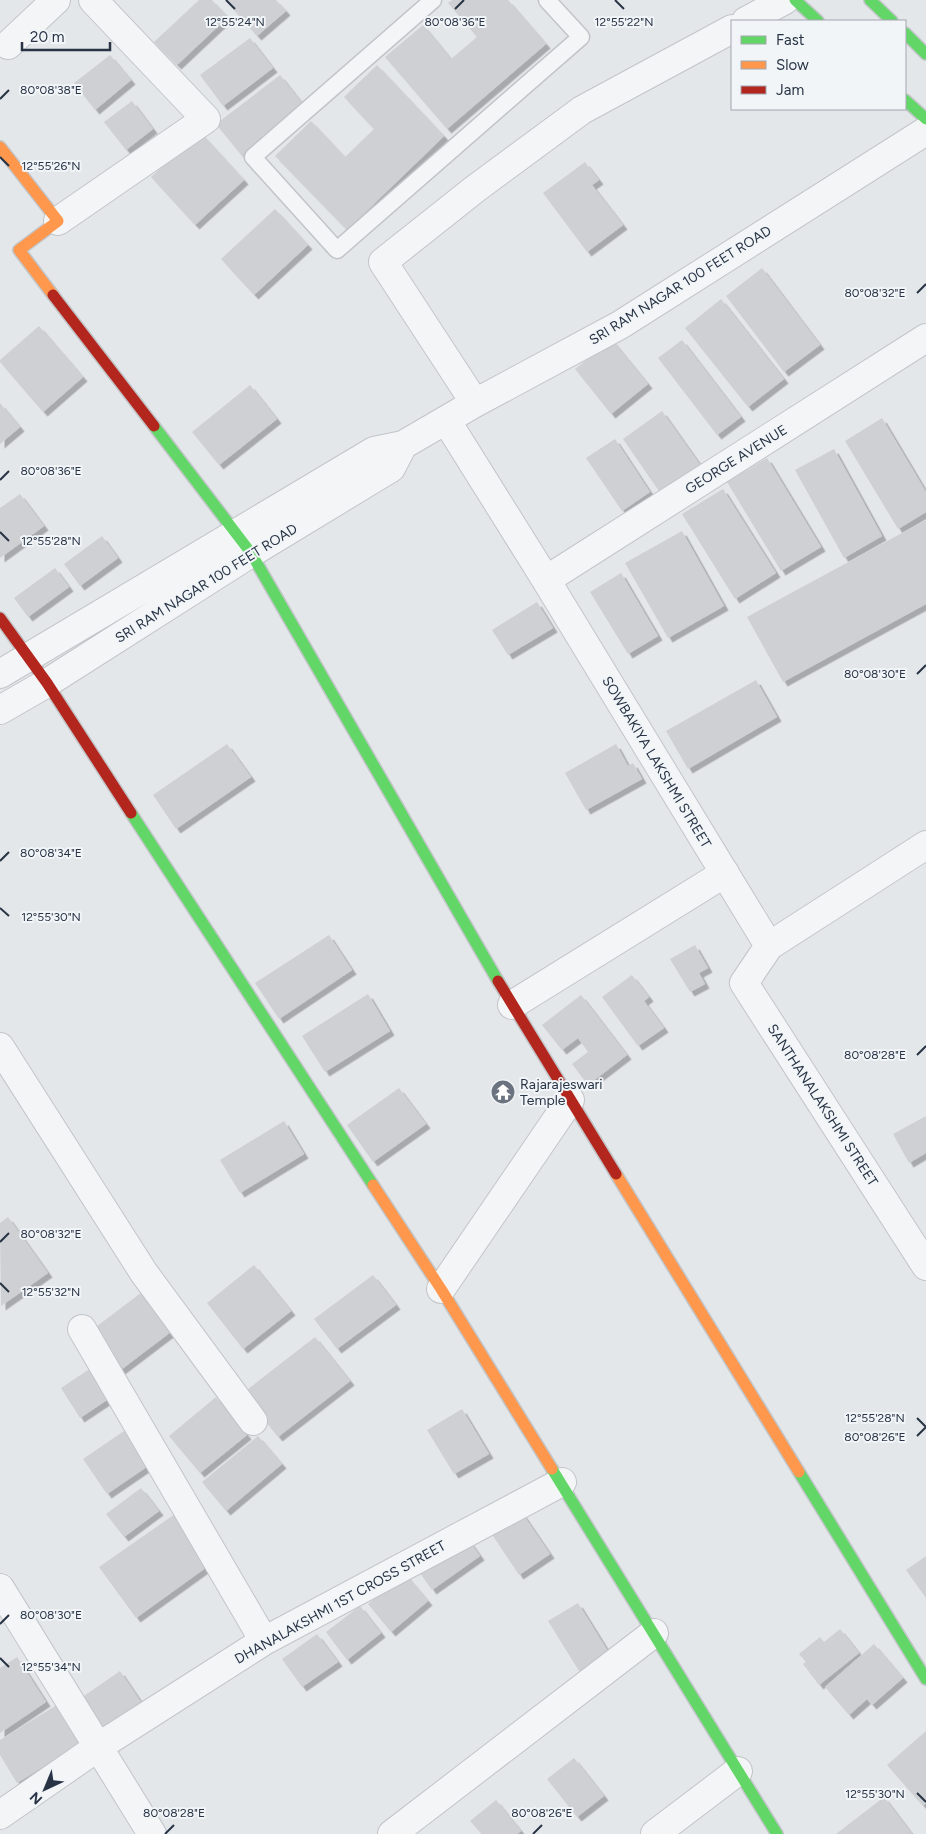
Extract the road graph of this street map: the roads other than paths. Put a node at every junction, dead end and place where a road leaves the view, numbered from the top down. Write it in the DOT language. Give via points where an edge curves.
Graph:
graph roads {
  1 [pos="56,0"];
  2 [pos="93,0"];
  3 [pos="433,0"];
  4 [pos="547,0"];
  5 [pos="785,0"];
  6 [pos="794,0"];
  7 [pos="870,0"];
  8 [pos="748,20"];
  9 [pos="817,20"];
  10 [pos="891,20"];
  11 [pos="731,30"];
  12 [pos="906,34"];
  13 [pos="8,44"];
  14 [pos="926,54"];
  15 [pos="906,101"];
  16 [pos="926,119"];
  17 [pos="926,131"];
  18 [pos="0,147"];
  19 [pos="58,221"];
  20 [pos="926,338"];
  21 [pos="475,403"];
  22 [pos="446,420"];
  23 [pos="244,544"];
  24 [pos="546,580"];
  25 [pos="0,618"];
  26 [pos="28,658"];
  27 [pos="0,674"];
  28 [pos="47,683"];
  29 [pos="0,710"];
  30 [pos="926,846"];
  31 [pos="725,873"];
  32 [pos="769,946"];
  33 [pos="512,1005"];
  34 [pos="0,1047"];
  35 [pos="570,1100"];
  36 [pos="926,1266"];
  37 [pos="441,1289"];
  38 [pos="82,1329"];
  39 [pos="254,1421"];
  40 [pos="562,1482"];
  41 [pos="0,1588"];
  42 [pos="654,1634"];
  43 [pos="264,1641"];
  44 [pos="926,1679"];
  45 [pos="98,1746"];
  46 [pos="738,1771"];
  47 [pos="0,1815"];
  48 [pos="152,1834"];
  49 [pos="392,1834"];
  50 [pos="655,1834"];
  51 [pos="777,1834"];
  1 -- 13 [label="street"];
  2 -- 19 [label="street" via="206,119"];
  3 -- 4 [label="lane" via="254,157 336,250 581,37"];
  5 -- 8 [label="street"];
  6 -- 9 [label="street"];
  7 -- 10 [label="street"];
  11 -- 21 [label="street" via="582,110 383,262"];
  12 -- 14 [label="street"];
  15 -- 16 [label="street"];
  17 -- 21 [label="street, SRI RAM NAGAR 100 FEET ROAD" via="620,325"];
  18 -- 19 [label="street"];
  19 -- 23 [label="street" via="19,250"];
  20 -- 24 [label="street, GEORGE AVENUE"];
  21 -- 22 [label="street, SRI RAM NAGAR 100 FEET ROAD"];
  22 -- 23 [label="street, SRI RAM NAGAR 100 FEET ROAD" via="403,445 391,468"];
  22 -- 24 [label="street, SOWBAKIYA LAKSHMI STREET"];
  23 -- 26 [label="street, SRI RAM NAGAR 100 FEET ROAD"];
  23 -- 28 [label="street, SRI RAM NAGAR 100 FEET ROAD"];
  23 -- 33 [label="street"];
  24 -- 31 [label="street, SOWBAKIYA LAKSHMI STREET"];
  25 -- 26 [label="street"];
  26 -- 27 [label="street, SRI RAM NAGAR 100 FEET ROAD"];
  26 -- 28 [label="street"];
  28 -- 29 [label="street, SRI RAM NAGAR 100 FEET ROAD"];
  28 -- 37 [label="street"];
  30 -- 32 [label="street"];
  31 -- 32 [label="street, SOWBAKIYA LAKSHMI STREET"];
  31 -- 33 [label="street"];
  32 -- 36 [label="street, SANTHANALAKSHMI STREET" via="744,983"];
  33 -- 35 [label="street"];
  34 -- 39 [label="street" via="144,1273"];
  35 -- 37 [label="street"];
  35 -- 44 [label="street"];
  37 -- 40 [label="street"];
  38 -- 43 [label="street"];
  40 -- 42 [label="street"];
  40 -- 43 [label="street, DHANALAKSHMI 1ST CROSS STREET"];
  41 -- 45 [label="street"];
  42 -- 46 [label="street"];
  42 -- 49 [label="street"];
  43 -- 45 [label="street, DHANALAKSHMI 1ST CROSS STREET"];
  45 -- 47 [label="street, DHANALAKSHMI 1ST CROSS STREET"];
  45 -- 48 [label="street"];
  46 -- 50 [label="street"];
  46 -- 51 [label="street"];
}
